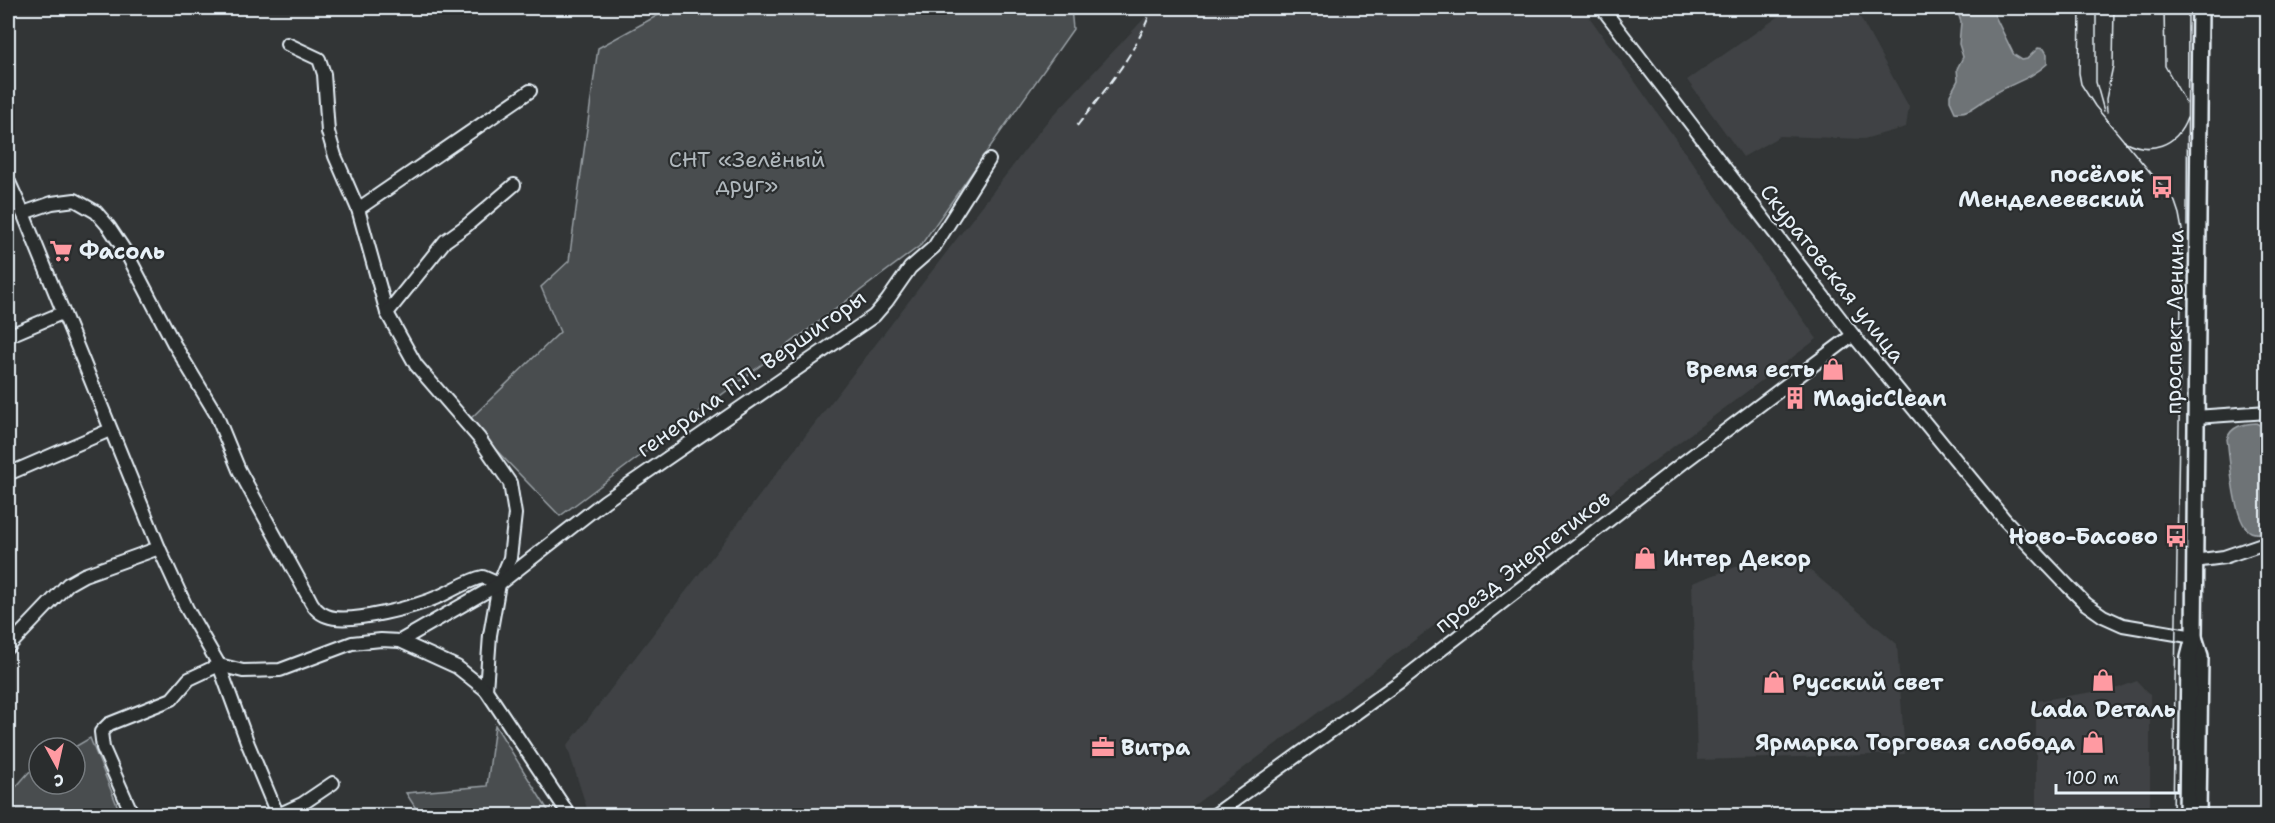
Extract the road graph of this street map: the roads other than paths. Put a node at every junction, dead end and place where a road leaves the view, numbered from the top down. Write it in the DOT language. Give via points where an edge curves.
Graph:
graph roads {
  1 [pos="1602,8"];
  2 [pos="2200,8"];
  3 [pos="287,44"];
  4 [pos="530,91"];
  5 [pos="989,160"];
  6 [pos="8,180"];
  7 [pos="514,185"];
  8 [pos="358,209"];
  9 [pos="23,213"];
  10 [pos="62,313"];
  11 [pos="387,313"];
  12 [pos="1852,335"];
  13 [pos="8,336"];
  14 [pos="2268,412"];
  15 [pos="2195,417"];
  16 [pos="110,430"];
  17 [pos="8,474"];
  18 [pos="2268,542"];
  19 [pos="159,548"];
  20 [pos="2194,561"];
  21 [pos="499,584"];
  22 [pos="2193,637"];
  23 [pos="400,641"];
  24 [pos="8,647"];
  25 [pos="219,665"];
  26 [pos="486,690"];
  27 [pos="333,783"];
  28 [pos="278,815"];
  29 [pos="133,816"];
  30 [pos="570,816"];
  31 [pos="1214,816"];
  32 [pos="2187,816"];
  33 [pos="2198,816"];
  1 -- 12 [label="street, Скуратовская улица"];
  2 -- 15 [label="main road, проспект Ленина"];
  3 -- 8 [label="street" via="319,59 324,74 328,132"];
  4 -- 8 [label="street"];
  5 -- 21 [label="street, генерала П.П. Вершигоры" via="934,248 910,268 874,316 605,501"];
  6 -- 9 [label="street"];
  7 -- 11 [label="street" via="445,241"];
  8 -- 11 [label="street"];
  9 -- 10 [label="street"];
  9 -- 21 [label="street" via="75,200 96,212 109,227 216,414 239,470 308,596 322,614 338,619 372,615 441,596 479,578"];
  10 -- 13 [label="street"];
  10 -- 16 [label="street"];
  11 -- 21 [label="street" via="416,365 479,438 510,483 514,514 510,558"];
  12 -- 22 [label="street, Скуратовская улица" via="2005,520 2086,604 2123,625"];
  12 -- 31 [label="street, проезд Энергетиков" via="1402,680"];
  14 -- 15 [label="street"];
  15 -- 20 [label="main road, проспект Ленина"];
  16 -- 17 [label="street"];
  16 -- 19 [label="street"];
  18 -- 20 [label="street" via="2224,557"];
  19 -- 24 [label="street" via="68,585"];
  19 -- 25 [label="street"];
  20 -- 22 [label="main road, проспект Ленина"];
  21 -- 23 [label="street, генерала П.П. Вершигоры"];
  21 -- 26 [label="street"];
  22 -- 32 [label="main road, проспект Ленина" via="2189,657"];
  22 -- 33 [label="main road, проспект Ленина" via="2200,656"];
  23 -- 25 [label="street" via="352,643 280,670 243,671"];
  23 -- 26 [label="street" via="457,667"];
  25 -- 28 [label="street"];
  25 -- 29 [label="street" via="189,679 172,699 109,724 101,732 103,748"];
  26 -- 30 [label="street"];
  27 -- 28 [label="street"];
}
